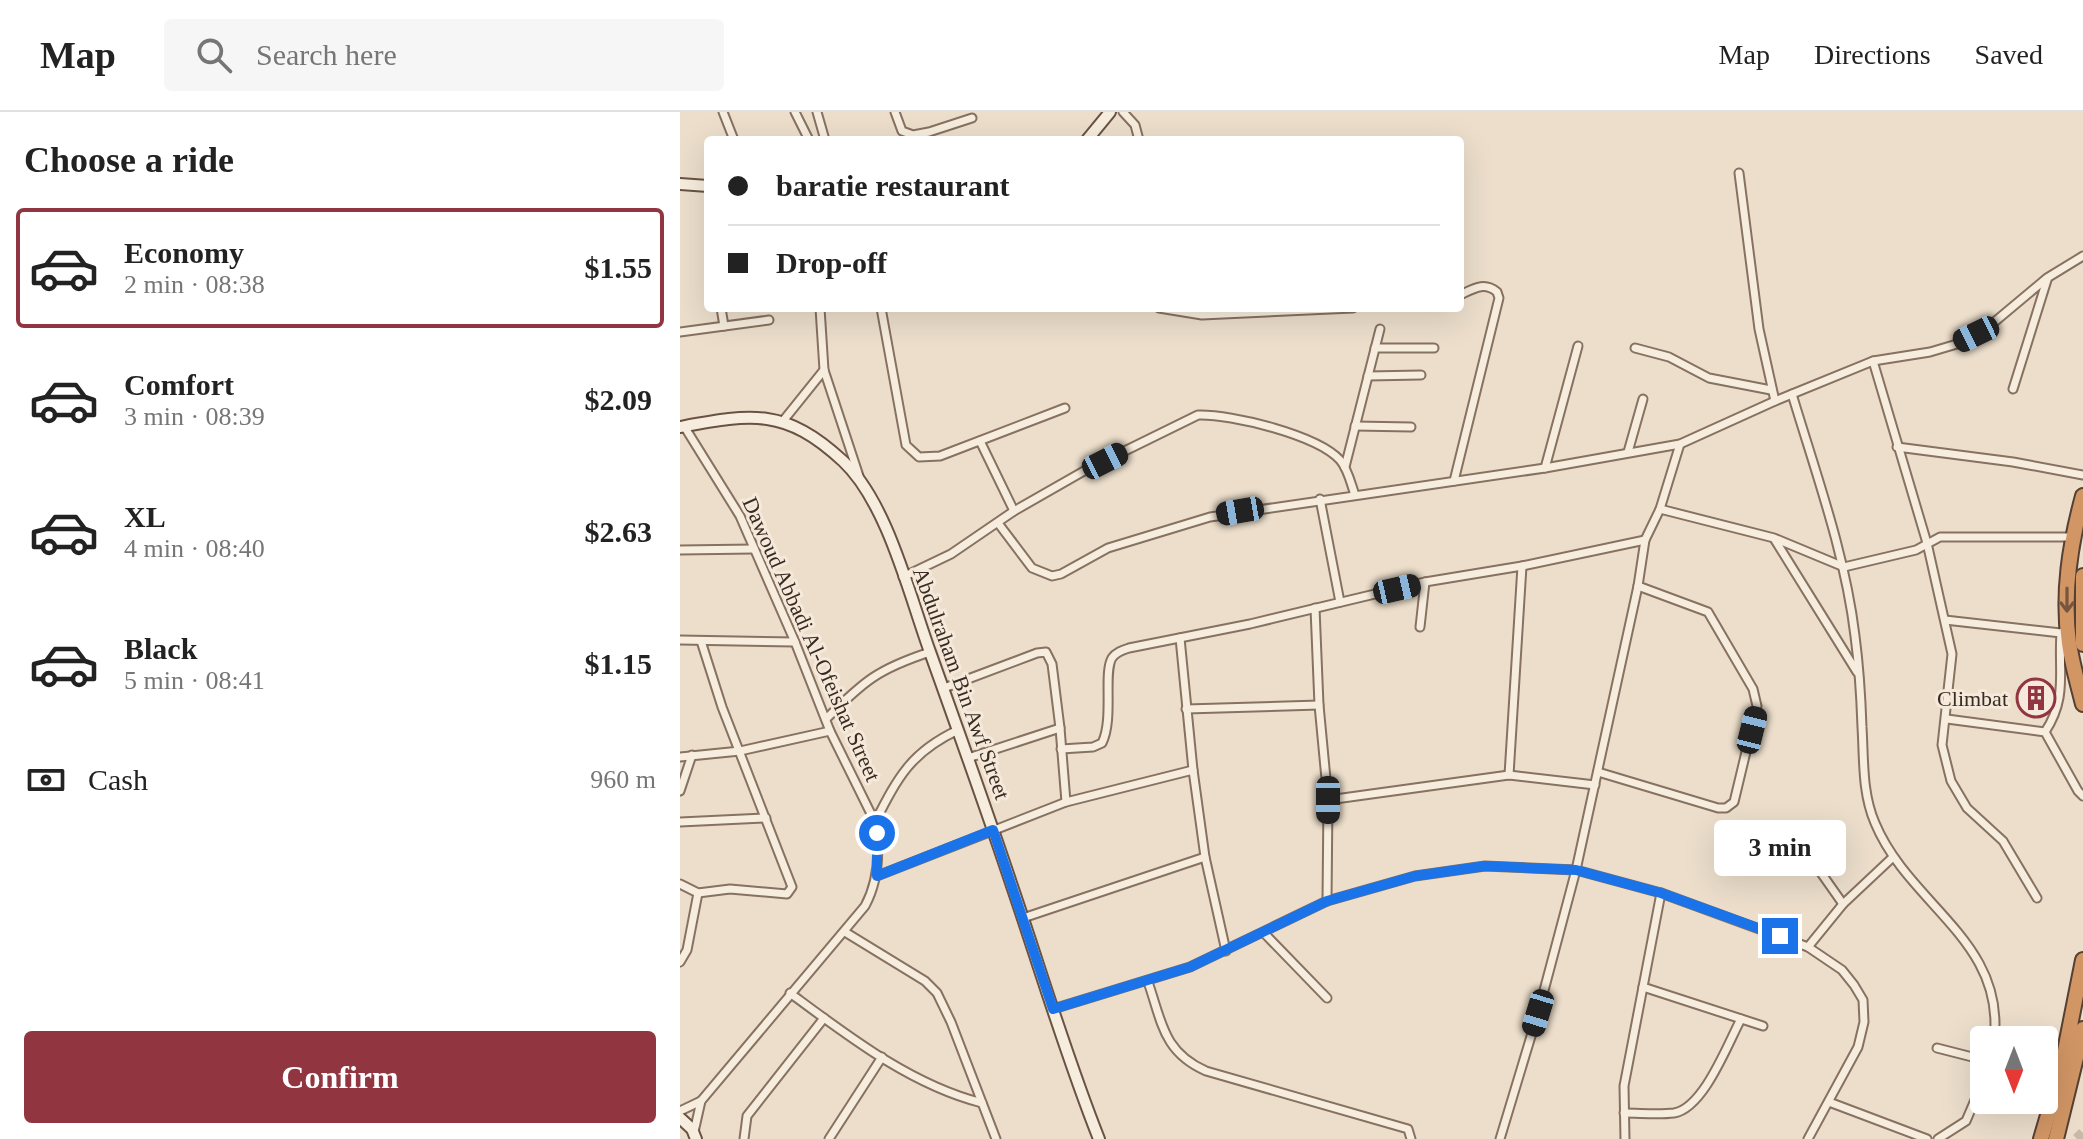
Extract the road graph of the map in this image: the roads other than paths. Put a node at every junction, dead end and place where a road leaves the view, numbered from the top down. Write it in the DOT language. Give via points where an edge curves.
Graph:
graph roads {
  1 [pos="723,112"];
  2 [pos="795,112"];
  3 [pos="817,112"];
  4 [pos="895,112"];
  5 [pos="1110,112"];
  6 [pos="1123,112"];
  7 [pos="972,118"];
  8 [pos="732,136"];
  9 [pos="807,136"];
  10 [pos="824,136"];
  11 [pos="1090,136"];
  12 [pos="1138,136"];
  13 [pos="1739,173"];
  14 [pos="680,184"];
  15 [pos="704,186"];
  16 [pos="2083,256"];
  17 [pos="2047,278"];
  18 [pos="1464,293"];
  19 [pos="722,312"];
  20 [pos="820,312"];
  21 [pos="882,312"];
  22 [pos="1184,312"];
  23 [pos="1267,312"];
  24 [pos="769,320"];
  25 [pos="724,326"];
  26 [pos="1380,329"];
  27 [pos="680,332"];
  28 [pos="1578,346"];
  29 [pos="1375,348"];
  30 [pos="1434,348"];
  31 [pos="1635,348"];
  32 [pos="1873,361"];
  33 [pos="824,370"];
  34 [pos="1421,375"];
  35 [pos="1368,376"];
  36 [pos="2013,389"];
  37 [pos="1771,390"];
  38 [pos="1792,394"];
  39 [pos="1643,399"];
  40 [pos="1775,401"];
  41 [pos="1065,408"];
  42 [pos="783,421"];
  43 [pos="1355,426"];
  44 [pos="682,427"];
  45 [pos="1411,427"];
  46 [pos="980,441"];
  47 [pos="1680,444"];
  48 [pos="1897,447"];
  49 [pos="1628,452"];
  50 [pos="1345,467"];
  51 [pos="1545,468"];
  52 [pos="2083,475"];
  53 [pos="860,479"];
  54 [pos="1454,481"];
  55 [pos="1355,495"];
  56 [pos="2083,496"];
  57 [pos="1320,499"];
  58 [pos="1660,509"];
  59 [pos="1014,511"];
  60 [pos="998,523"];
  61 [pos="2074,537"];
  62 [pos="1774,538"];
  63 [pos="1645,540"];
  64 [pos="1927,543"];
  65 [pos="754,549"];
  66 [pos="680,550"];
  67 [pos="1522,566"];
  68 [pos="1844,567"];
  69 [pos="2083,576"];
  70 [pos="903,577"];
  71 [pos="1425,582"];
  72 [pos="1638,586"];
  73 [pos="1340,602"];
  74 [pos="1315,608"];
  75 [pos="1945,620"];
  76 [pos="1420,627"];
  77 [pos="2064,630"];
  78 [pos="1180,638"];
  79 [pos="680,640"];
  80 [pos="701,641"];
  81 [pos="795,642"];
  82 [pos="2083,644"];
  83 [pos="930,652"];
  84 [pos="1858,675"];
  85 [pos="944,688"];
  86 [pos="2083,704"];
  87 [pos="1319,705"];
  88 [pos="1186,709"];
  89 [pos="826,719"];
  90 [pos="1947,719"];
  91 [pos="1060,728"];
  92 [pos="958,730"];
  93 [pos="830,731"];
  94 [pos="2045,732"];
  95 [pos="1061,749"];
  96 [pos="740,751"];
  97 [pos="692,755"];
  98 [pos="680,757"];
  99 [pos="968,758"];
  100 [pos="1193,770"];
  101 [pos="1598,772"];
  102 [pos="1509,775"];
  103 [pos="1595,785"];
  104 [pos="680,791"];
  105 [pos="2083,796"];
  106 [pos="1328,800"];
  107 [pos="1066,802"];
  108 [pos="766,818"];
  109 [pos="680,822"];
  110 [pos="875,822"];
  111 [pos="993,830"];
  112 [pos="1805,850"];
  113 [pos="1205,857"];
  114 [pos="1892,858"];
  115 [pos="1576,870"];
  116 [pos="877,876"];
  117 [pos="680,884"];
  118 [pos="698,893"];
  119 [pos="1661,893"];
  120 [pos="2037,898"];
  121 [pos="1327,901"];
  122 [pos="1843,904"];
  123 [pos="1023,918"];
  124 [pos="845,932"];
  125 [pos="1264,933"];
  126 [pos="1808,947"];
  127 [pos="1226,951"];
  128 [pos="2083,960"];
  129 [pos="680,962"];
  130 [pos="1148,982"];
  131 [pos="1643,987"];
  132 [pos="790,993"];
  133 [pos="1327,998"];
  134 [pos="1053,1009"];
  135 [pos="824,1018"];
  136 [pos="1741,1019"];
  137 [pos="1763,1026"];
  138 [pos="1996,1026"];
  139 [pos="2083,1029"];
  140 [pos="1937,1048"];
  141 [pos="1970,1056"];
  142 [pos="882,1057"];
  143 [pos="701,1101"];
  144 [pos="1829,1102"];
  145 [pos="982,1103"];
  146 [pos="680,1111"];
  147 [pos="1970,1112"];
  148 [pos="1624,1113"];
  149 [pos="680,1118"];
  150 [pos="695,1136"];
  151 [pos="744,1139"];
  152 [pos="829,1139"];
  153 [pos="996,1139"];
  154 [pos="1099,1139"];
  155 [pos="1411,1139"];
  156 [pos="1500,1139"];
  157 [pos="1625,1139"];
  158 [pos="1808,1139"];
  159 [pos="1927,1139"];
  160 [pos="1938,1139"];
  161 [pos="2041,1139"];
  162 [pos="2056,1139"];
  1 -- 8 [label="street"];
  2 -- 9 [label="street"];
  3 -- 10 [label="street"];
  4 -- 7 [label="street" via="902,131 913,135"];
  5 -- 11 [label="street"];
  6 -- 12 [label="street"];
  13 -- 37 [label="street"];
  14 -- 15 [label="street"];
  16 -- 17 [label="street"];
  17 -- 32 [label="street" via="2002,317 1957,344"];
  17 -- 36 [label="street"];
  18 -- 54 [label="street" via="1485,286 1499,298"];
  19 -- 25 [label="street"];
  20 -- 33 [label="street"];
  21 -- 46 [label="street" via="906,445 912,453 928,458"];
  22 -- 23 [label="street"];
  24 -- 25 [label="street"];
  25 -- 27 [label="street"];
  26 -- 29 [label="street"];
  28 -- 51 [label="street"];
  29 -- 30 [label="street"];
  29 -- 35 [label="street"];
  31 -- 37 [label="street" via="1669,357 1709,378"];
  32 -- 38 [label="street"];
  32 -- 48 [label="street"];
  33 -- 42 [label="street"];
  33 -- 53 [label="street"];
  34 -- 35 [label="street"];
  35 -- 43 [label="street"];
  37 -- 40 [label="street"];
  38 -- 40 [label="street"];
  38 -- 68 [label="street"];
  39 -- 49 [label="street"];
  40 -- 47 [label="street"];
  41 -- 46 [label="street"];
  42 -- 44 [label="street, Abdulraham Bin Awf Street" via="754,416"];
  42 -- 53 [label="street, Abdulraham Bin Awf Street" via="828,448"];
  43 -- 45 [label="street"];
  43 -- 50 [label="street"];
  44 -- 65 [label="street, Dawoud Abbadi Al-Ofeishat Street" via="740,516"];
  46 -- 59 [label="street"];
  47 -- 49 [label="street"];
  47 -- 58 [label="street"];
  48 -- 52 [label="street"];
  48 -- 64 [label="street"];
  49 -- 51 [label="street"];
  50 -- 55 [label="street"];
  50 -- 59 [label="street" via="1321,447 1270,427 1198,415"];
  51 -- 54 [label="street"];
  53 -- 70 [label="street, Abdulraham Bin Awf Street"];
  54 -- 55 [label="street"];
  55 -- 57 [label="street"];
  56 -- 61 [label="highway"];
  57 -- 60 [label="street" via="1182,524 1108,548 1052,576 1032,568"];
  57 -- 73 [label="street"];
  58 -- 62 [label="street"];
  58 -- 63 [label="street"];
  59 -- 60 [label="street"];
  60 -- 70 [label="street"];
  61 -- 64 [label="street" via="1960,535"];
  61 -- 77 [label="highway, one-way"];
  62 -- 68 [label="street"];
  62 -- 84 [label="street"];
  63 -- 67 [label="street"];
  63 -- 72 [label="street"];
  64 -- 68 [label="street"];
  64 -- 75 [label="street"];
  65 -- 66 [label="street"];
  65 -- 81 [label="street, Dawoud Abbadi Al-Ofeishat Street"];
  67 -- 71 [label="street"];
  67 -- 102 [label="street"];
  68 -- 84 [label="street"];
  69 -- 82 [label="highway"];
  70 -- 83 [label="street, Abdulraham Bin Awf Street"];
  71 -- 73 [label="street"];
  71 -- 76 [label="street"];
  72 -- 101 [label="street"];
  72 -- 101 [label="street" via="1708,612 1753,689 1757,706 1734,802 1726,808"];
  73 -- 74 [label="street"];
  74 -- 78 [label="street"];
  74 -- 87 [label="street"];
  75 -- 77 [label="street"];
  75 -- 90 [label="street" via="1952,654"];
  77 -- 86 [label="highway"];
  77 -- 94 [label="street" via="2057,714"];
  78 -- 88 [label="street"];
  78 -- 95 [label="street" via="1115,654 1104,739 1093,747"];
  79 -- 80 [label="street"];
  80 -- 81 [label="street"];
  80 -- 96 [label="street"];
  81 -- 89 [label="street, Dawoud Abbadi Al-Ofeishat Street"];
  83 -- 85 [label="street, Abdulraham Bin Awf Street"];
  83 -- 89 [label="street" via="874,675"];
  84 -- 114 [label="street" via="1866,801"];
  85 -- 91 [label="street" via="1046,652"];
  85 -- 92 [label="street, Abdulraham Bin Awf Street"];
  87 -- 88 [label="street"];
  87 -- 106 [label="street"];
  88 -- 100 [label="street"];
  89 -- 93 [label="street, Dawoud Abbadi Al-Ofeishat Street"];
  90 -- 94 [label="street"];
  90 -- 120 [label="street" via="1942,745 1951,781 1967,808 2003,841"];
  91 -- 95 [label="street"];
  91 -- 99 [label="street"];
  92 -- 99 [label="street, Abdulraham Bin Awf Street"];
  92 -- 110 [label="street" via="921,751"];
  93 -- 96 [label="street"];
  93 -- 110 [label="street, Dawoud Abbadi Al-Ofeishat Street"];
  94 -- 105 [label="street"];
  95 -- 107 [label="street"];
  96 -- 97 [label="street"];
  96 -- 108 [label="street"];
  97 -- 98 [label="street"];
  97 -- 104 [label="street"];
  99 -- 111 [label="street, Abdulraham Bin Awf Street"];
  100 -- 107 [label="street"];
  100 -- 113 [label="street"];
  101 -- 103 [label="street"];
  102 -- 103 [label="street"];
  102 -- 106 [label="street"];
  103 -- 115 [label="street"];
  106 -- 121 [label="street"];
  107 -- 111 [label="street"];
  108 -- 109 [label="street"];
  108 -- 118 [label="street" via="791,891"];
  110 -- 116 [label="street, Dawoud Abbadi Al-Ofeishat Street"];
  111 -- 116 [label="street"];
  111 -- 123 [label="street, Abdulraham Bin Awf Street"];
  112 -- 122 [label="street"];
  113 -- 123 [label="street"];
  113 -- 127 [label="street"];
  114 -- 122 [label="street"];
  114 -- 138 [label="street" via="1954,926 1985,971"];
  115 -- 119 [label="street"];
  115 -- 121 [label="street" via="1457,869"];
  115 -- 156 [label="street"];
  116 -- 124 [label="street, Dawoud Abbadi Al-Ofeishat Street" via="865,906"];
  117 -- 118 [label="street"];
  118 -- 129 [label="street"];
  119 -- 126 [label="street"];
  119 -- 131 [label="street"];
  121 -- 125 [label="street"];
  122 -- 126 [label="street"];
  123 -- 134 [label="street, Abdulraham Bin Awf Street"];
  124 -- 132 [label="street, Dawoud Abbadi Al-Ofeishat Street"];
  124 -- 145 [label="street" via="937,993"];
  125 -- 127 [label="street"];
  125 -- 133 [label="street"];
  126 -- 144 [label="street" via="1842,970 1863,1000 1858,1047"];
  127 -- 130 [label="street"];
  128 -- 161 [label="highway"];
  130 -- 134 [label="street"];
  130 -- 155 [label="street" via="1172,1048 1188,1063 1408,1129"];
  131 -- 136 [label="street"];
  131 -- 148 [label="street" via="1627,1064"];
  132 -- 135 [label="street"];
  132 -- 143 [label="street, Dawoud Abbadi Al-Ofeishat Street"];
  134 -- 154 [label="street, Abdulraham Bin Awf Street"];
  135 -- 142 [label="street"];
  135 -- 151 [label="street" via="747,1116"];
  136 -- 137 [label="street"];
  136 -- 148 [label="street" via="1688,1107 1676,1113"];
  139 -- 162 [label="highway"];
  140 -- 141 [label="street"];
  142 -- 145 [label="street" via="939,1090"];
  142 -- 152 [label="street"];
  143 -- 146 [label="street, Dawoud Abbadi Al-Ofeishat Street"];
  143 -- 150 [label="street, Dawoud Abbadi Al-Ofeishat Street"];
  144 -- 158 [label="street"];
  144 -- 159 [label="street"];
  145 -- 153 [label="street"];
  147 -- 160 [label="street" via="1966,1121"];
  148 -- 157 [label="street"];
  149 -- 150 [label="street"];
}
